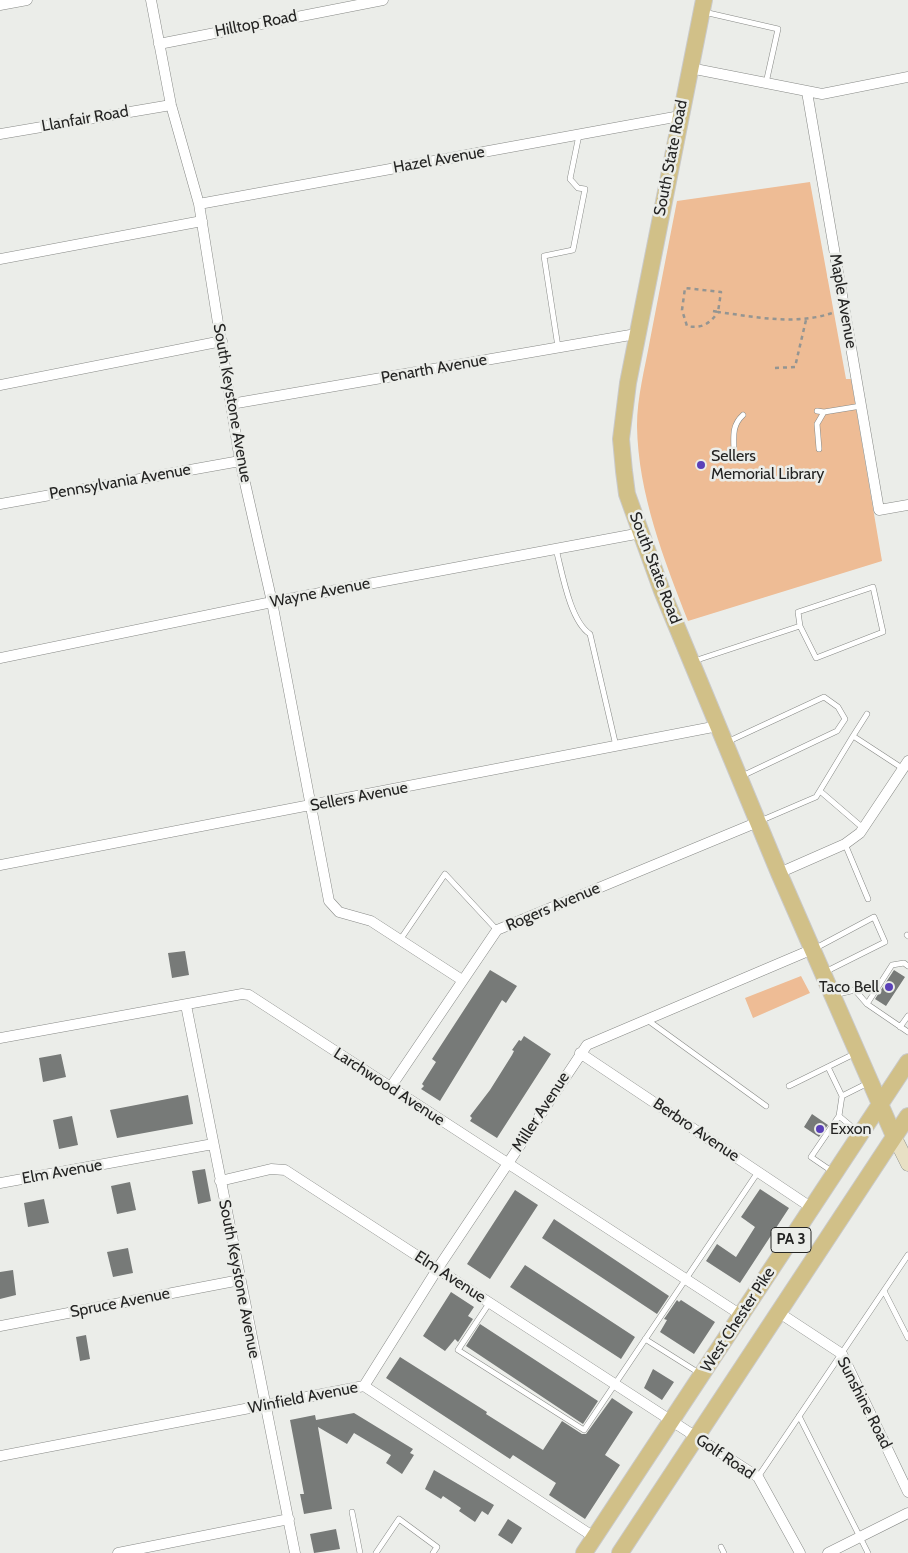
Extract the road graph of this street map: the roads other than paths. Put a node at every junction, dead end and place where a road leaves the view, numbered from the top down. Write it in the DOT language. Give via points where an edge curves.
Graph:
graph roads {
  1 [pos="27,0"];
  2 [pos="151,0"];
  3 [pos="383,0"];
  4 [pos="355,2"];
  5 [pos="0,5"];
  6 [pos="703,6"];
  7 [pos="159,44"];
  8 [pos="690,68"];
  9 [pos="908,77"];
  10 [pos="766,84"];
  11 [pos="807,92"];
  12 [pos="171,105"];
  13 [pos="680,116"];
  14 [pos="0,134"];
  15 [pos="579,134"];
  16 [pos="199,204"];
  17 [pos="202,222"];
  18 [pos="0,259"];
  19 [pos="636,334"];
  20 [pos="222,341"];
  21 [pos="558,347"];
  22 [pos="0,385"];
  23 [pos="231,404"];
  24 [pos="862,406"];
  25 [pos="817,411"];
  26 [pos="824,412"];
  27 [pos="743,415"];
  28 [pos="819,449"];
  29 [pos="734,453"];
  30 [pos="240,461"];
  31 [pos="0,504"];
  32 [pos="908,505"];
  33 [pos="641,533"];
  34 [pos="556,549"];
  35 [pos="272,602"];
  36 [pos="800,626"];
  37 [pos="0,658"];
  38 [pos="691,662"];
  39 [pos="867,714"];
  40 [pos="718,726"];
  41 [pos="853,736"];
  42 [pos="725,743"];
  43 [pos="616,746"];
  44 [pos="905,765"];
  45 [pos="739,777"];
  46 [pos="820,790"];
  47 [pos="310,806"];
  48 [pos="758,822"];
  49 [pos="863,828"];
  50 [pos="846,844"];
  51 [pos="0,865"];
  52 [pos="779,873"];
  53 [pos="868,899"];
  54 [pos="497,930"];
  55 [pos="400,940"];
  56 [pos="813,949"];
  57 [pos="908,966"];
  58 [pos="823,973"];
  59 [pos="462,980"];
  60 [pos="832,996"];
  61 [pos="867,1004"];
  62 [pos="186,1005"];
  63 [pos="908,1016"];
  64 [pos="646,1019"];
  65 [pos="900,1027"];
  66 [pos="908,1032"];
  67 [pos="0,1038"];
  68 [pos="580,1053"];
  69 [pos="856,1053"];
  70 [pos="908,1062"];
  71 [pos="828,1067"];
  72 [pos="870,1082"];
  73 [pos="789,1086"];
  74 [pos="390,1088"];
  75 [pos="842,1096"];
  76 [pos="880,1105"];
  77 [pos="766,1106"];
  78 [pos="839,1116"];
  79 [pos="908,1116"];
  80 [pos="860,1134"];
  81 [pos="894,1136"];
  82 [pos="213,1144"];
  83 [pos="507,1163"];
  84 [pos="908,1164"];
  85 [pos="758,1172"];
  86 [pos="835,1173"];
  87 [pos="220,1181"];
  88 [pos="0,1183"];
  89 [pos="812,1208"];
  90 [pos="908,1255"];
  91 [pos="438,1268"];
  92 [pos="685,1279"];
  93 [pos="240,1280"];
  94 [pos="884,1291"];
  95 [pos="490,1302"];
  96 [pos="778,1312"];
  97 [pos="741,1315"];
  98 [pos="0,1326"];
  99 [pos="908,1338"];
  100 [pos="645,1339"];
  101 [pos="842,1354"];
  102 [pos="702,1375"];
  103 [pos="614,1384"];
  104 [pos="364,1386"];
  105 [pos="264,1406"];
  106 [pos="799,1416"];
  107 [pos="671,1421"];
  108 [pos="696,1437"];
  109 [pos="0,1456"];
  110 [pos="758,1477"];
  111 [pos="908,1492"];
  112 [pos="352,1512"];
  113 [pos="908,1513"];
  114 [pos="289,1519"];
  115 [pos="594,1537"];
  116 [pos="860,1537"];
  117 [pos="721,1547"];
  118 [pos="118,1553"];
  119 [pos="295,1553"];
  120 [pos="360,1553"];
  121 [pos="376,1553"];
  122 [pos="433,1553"];
  123 [pos="584,1553"];
  124 [pos="620,1553"];
  125 [pos="724,1553"];
  126 [pos="800,1553"];
  127 [pos="828,1553"];
  128 [pos="868,1553"];
  1 -- 5 [label="street"];
  2 -- 7 [label="street, South Keystone Avenue"];
  3 -- 4 [label="street, Hilltop Road"];
  4 -- 7 [label="street, Hilltop Road"];
  6 -- 8 [label="main road, South State Road"];
  6 -- 10 [label="lane" via="778,29"];
  7 -- 12 [label="street, South Keystone Avenue"];
  8 -- 10 [label="street"];
  8 -- 13 [label="main road, South State Road"];
  9 -- 11 [label="street" via="822,94"];
  10 -- 11 [label="street"];
  11 -- 24 [label="street, Maple Avenue"];
  12 -- 14 [label="street, Llanfair Road"];
  12 -- 16 [label="street, South Keystone Avenue"];
  13 -- 15 [label="street, Hazel Avenue"];
  13 -- 19 [label="main road, South State Road"];
  15 -- 16 [label="street, Hazel Avenue"];
  15 -- 21 [label="lane" via="570,179 578,188 585,189 573,250 544,256"];
  16 -- 17 [label="street, South Keystone Avenue"];
  17 -- 18 [label="street"];
  17 -- 20 [label="street, South Keystone Avenue"];
  19 -- 21 [label="street, Penarth Avenue"];
  19 -- 33 [label="main road, South State Road" via="621,439 627,494"];
  20 -- 22 [label="street"];
  20 -- 23 [label="street, South Keystone Avenue"];
  21 -- 23 [label="street, Penarth Avenue"];
  23 -- 30 [label="street, South Keystone Avenue"];
  24 -- 26 [label="lane"];
  24 -- 32 [label="street, Maple Avenue" via="879,510"];
  25 -- 26 [label="lane"];
  26 -- 28 [label="lane" via="817,424"];
  27 -- 29 [label="lane" via="736,421 733,431"];
  30 -- 31 [label="street, Pennsylvania Avenue"];
  30 -- 35 [label="street, South Keystone Avenue"];
  33 -- 34 [label="street, Wayne Avenue"];
  33 -- 38 [label="main road, South State Road"];
  34 -- 35 [label="street, Wayne Avenue"];
  34 -- 43 [label="lane" via="581,628 590,634"];
  35 -- 37 [label="street, Wayne Avenue"];
  35 -- 47 [label="street, South Keystone Avenue"];
  36 -- 36 [label="lane" via="798,612 873,587 884,632 816,658"];
  36 -- 38 [label="lane"];
  38 -- 40 [label="main road, South State Road"];
  39 -- 41 [label="lane"];
  40 -- 42 [label="main road, South State Road"];
  40 -- 43 [label="street, Sellers Avenue"];
  41 -- 44 [label="lane"];
  41 -- 46 [label="lane"];
  42 -- 45 [label="main road, South State Road"];
  42 -- 45 [label="lane" via="824,697 838,707 845,719 837,731"];
  43 -- 47 [label="street, Sellers Avenue"];
  44 -- 49 [label="street"];
  45 -- 48 [label="main road, South State Road"];
  46 -- 48 [label="lane" via="816,797"];
  46 -- 49 [label="lane"];
  47 -- 51 [label="street, Sellers Avenue"];
  47 -- 55 [label="street" via="331,905 339,912 371,921"];
  48 -- 52 [label="main road, South State Road"];
  48 -- 54 [label="street, Rogers Avenue"];
  49 -- 50 [label="street"];
  50 -- 52 [label="street"];
  50 -- 53 [label="lane"];
  52 -- 56 [label="main road, South State Road"];
  54 -- 55 [label="lane" via="446,874"];
  54 -- 59 [label="street, Rogers Avenue"];
  55 -- 59 [label="street"];
  56 -- 58 [label="main road, South State Road"];
  56 -- 58 [label="lane" via="874,917 885,942"];
  56 -- 64 [label="street, Miller Avenue"];
  57 -- 61 [label="lane" via="904,963 892,965"];
  58 -- 60 [label="main road, South State Road"];
  59 -- 74 [label="street, Rogers Avenue"];
  60 -- 61 [label="lane" via="855,990"];
  60 -- 69 [label="main road, South State Road"];
  61 -- 65 [label="lane"];
  62 -- 67 [label="street, Larchwood Avenue"];
  62 -- 74 [label="street, Larchwood Avenue" via="248,995"];
  62 -- 82 [label="street, South Keystone Avenue"];
  63 -- 65 [label="lane"];
  64 -- 68 [label="street, Miller Avenue" via="596,1040"];
  64 -- 77 [label="lane"];
  65 -- 66 [label="lane"];
  68 -- 83 [label="street, Miller Avenue"];
  68 -- 85 [label="street, Berbro Avenue"];
  69 -- 71 [label="lane"];
  69 -- 72 [label="main road, South State Road"];
  70 -- 76 [label="main road, West Chester Pike / PA 3"];
  71 -- 73 [label="lane"];
  71 -- 75 [label="lane"];
  72 -- 75 [label="lane"];
  72 -- 76 [label="main road, South State Road"];
  74 -- 83 [label="street, Larchwood Avenue"];
  75 -- 78 [label="lane"];
  76 -- 80 [label="main road, West Chester Pike / PA 3"];
  76 -- 81 [label="main road, South State Road"];
  78 -- 80 [label="lane"];
  78 -- 86 [label="lane" via="811,1157"];
  79 -- 81 [label="main road, West Chester Pike / PA 3"];
  80 -- 86 [label="main road, West Chester Pike / PA 3"];
  81 -- 84 [label="main road"];
  81 -- 96 [label="main road, West Chester Pike / PA 3"];
  82 -- 87 [label="street, South Keystone Avenue"];
  82 -- 88 [label="street, Elm Avenue"];
  83 -- 91 [label="street, Miller Avenue"];
  83 -- 92 [label="street, Larchwood Avenue"];
  85 -- 89 [label="street, Berbro Avenue"];
  85 -- 92 [label="lane"];
  86 -- 89 [label="main road, West Chester Pike / PA 3"];
  87 -- 91 [label="street, Elm Avenue" via="270,1169 285,1170"];
  87 -- 93 [label="street, South Keystone Avenue"];
  89 -- 97 [label="main road, West Chester Pike / PA 3"];
  90 -- 94 [label="lane"];
  91 -- 95 [label="street, Elm Avenue"];
  91 -- 104 [label="street, Miller Avenue"];
  92 -- 97 [label="street, Larchwood Avenue"];
  92 -- 100 [label="lane"];
  93 -- 98 [label="street, Spruce Avenue"];
  93 -- 105 [label="street, South Keystone Avenue"];
  94 -- 99 [label="lane"];
  94 -- 101 [label="lane"];
  95 -- 103 [label="street, Elm Avenue"];
  95 -- 103 [label="lane" via="458,1350 584,1430"];
  96 -- 101 [label="street, Sunshine Road"];
  96 -- 108 [label="main road, West Chester Pike / PA 3"];
  97 -- 102 [label="main road, West Chester Pike / PA 3"];
  100 -- 102 [label="lane"];
  100 -- 103 [label="lane"];
  101 -- 106 [label="lane"];
  101 -- 111 [label="street, Sunshine Road"];
  102 -- 107 [label="main road, West Chester Pike / PA 3"];
  103 -- 107 [label="street, Elm Avenue"];
  104 -- 105 [label="street, Winfield Avenue"];
  104 -- 115 [label="street, Winfield Avenue"];
  105 -- 109 [label="street, Winfield Avenue"];
  105 -- 114 [label="street, South Keystone Avenue"];
  106 -- 110 [label="lane"];
  106 -- 116 [label="lane"];
  107 -- 108 [label="street, Golf Road"];
  107 -- 115 [label="main road, West Chester Pike / PA 3"];
  108 -- 110 [label="street, Golf Road"];
  108 -- 124 [label="main road, West Chester Pike / PA 3"];
  110 -- 126 [label="street, Golf Road"];
  112 -- 120 [label="lane"];
  113 -- 116 [label="street"];
  114 -- 118 [label="street"];
  114 -- 119 [label="street, South Keystone Avenue"];
  115 -- 123 [label="main road, West Chester Pike / PA 3"];
  116 -- 127 [label="street"];
  116 -- 128 [label="lane"];
  117 -- 125 [label="lane"];
  121 -- 122 [label="lane" via="399,1519 437,1547"];
}
